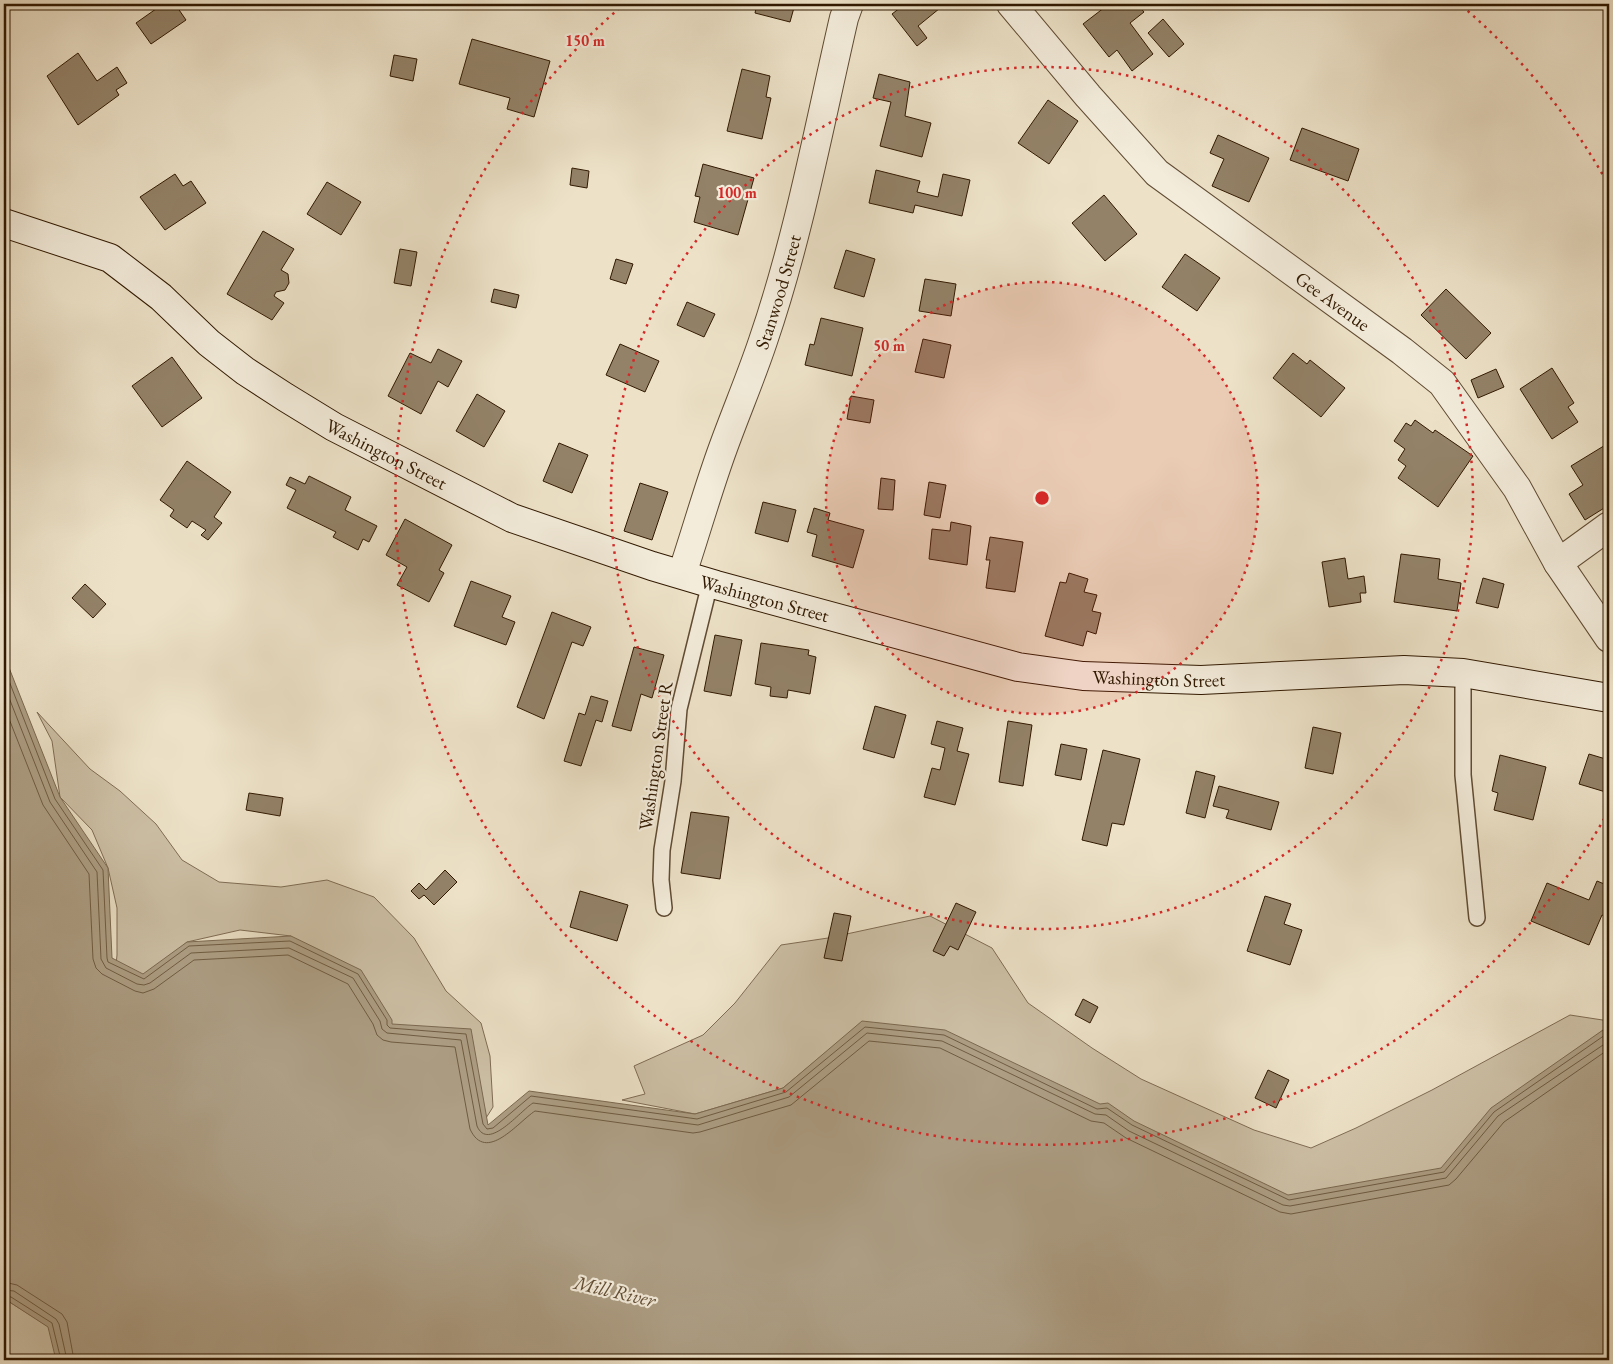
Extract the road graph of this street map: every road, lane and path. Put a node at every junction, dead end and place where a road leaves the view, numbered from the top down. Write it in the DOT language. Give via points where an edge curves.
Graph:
graph roads {
  1 [pos="849,4"];
  2 [pos="1011,4"];
  3 [pos="4,224"];
  4 [pos="1609,526"];
  5 [pos="1558,563"];
  6 [pos="682,574"];
  7 [pos="710,583"];
  8 [pos="1609,638"];
  9 [pos="1463,672"];
  10 [pos="1609,698"];
  11 [pos="664,908"];
  12 [pos="1477,918"];
  1 -- 6 [label="main road, Stanwood Street" via="804,202 764,341 723,448"];
  2 -- 5 [label="main road, Gee Avenue" via="1157,173 1442,383 1517,488"];
  3 -- 6 [label="main road, Washington Street" via="110,258 161,297 244,371 334,427 512,518"];
  4 -- 5 [label="main road"];
  5 -- 8 [label="main road, Gee Avenue"];
  6 -- 7 [label="main road, Washington Street"];
  7 -- 9 [label="main road, Washington Street" via="1018,667 1083,676 1201,680 1404,670"];
  7 -- 11 [label="lane, Washington Street R" via="679,709 673,782 662,850"];
  9 -- 10 [label="main road, Washington Street"];
  9 -- 12 [label="lane" via="1463,775"];
}
